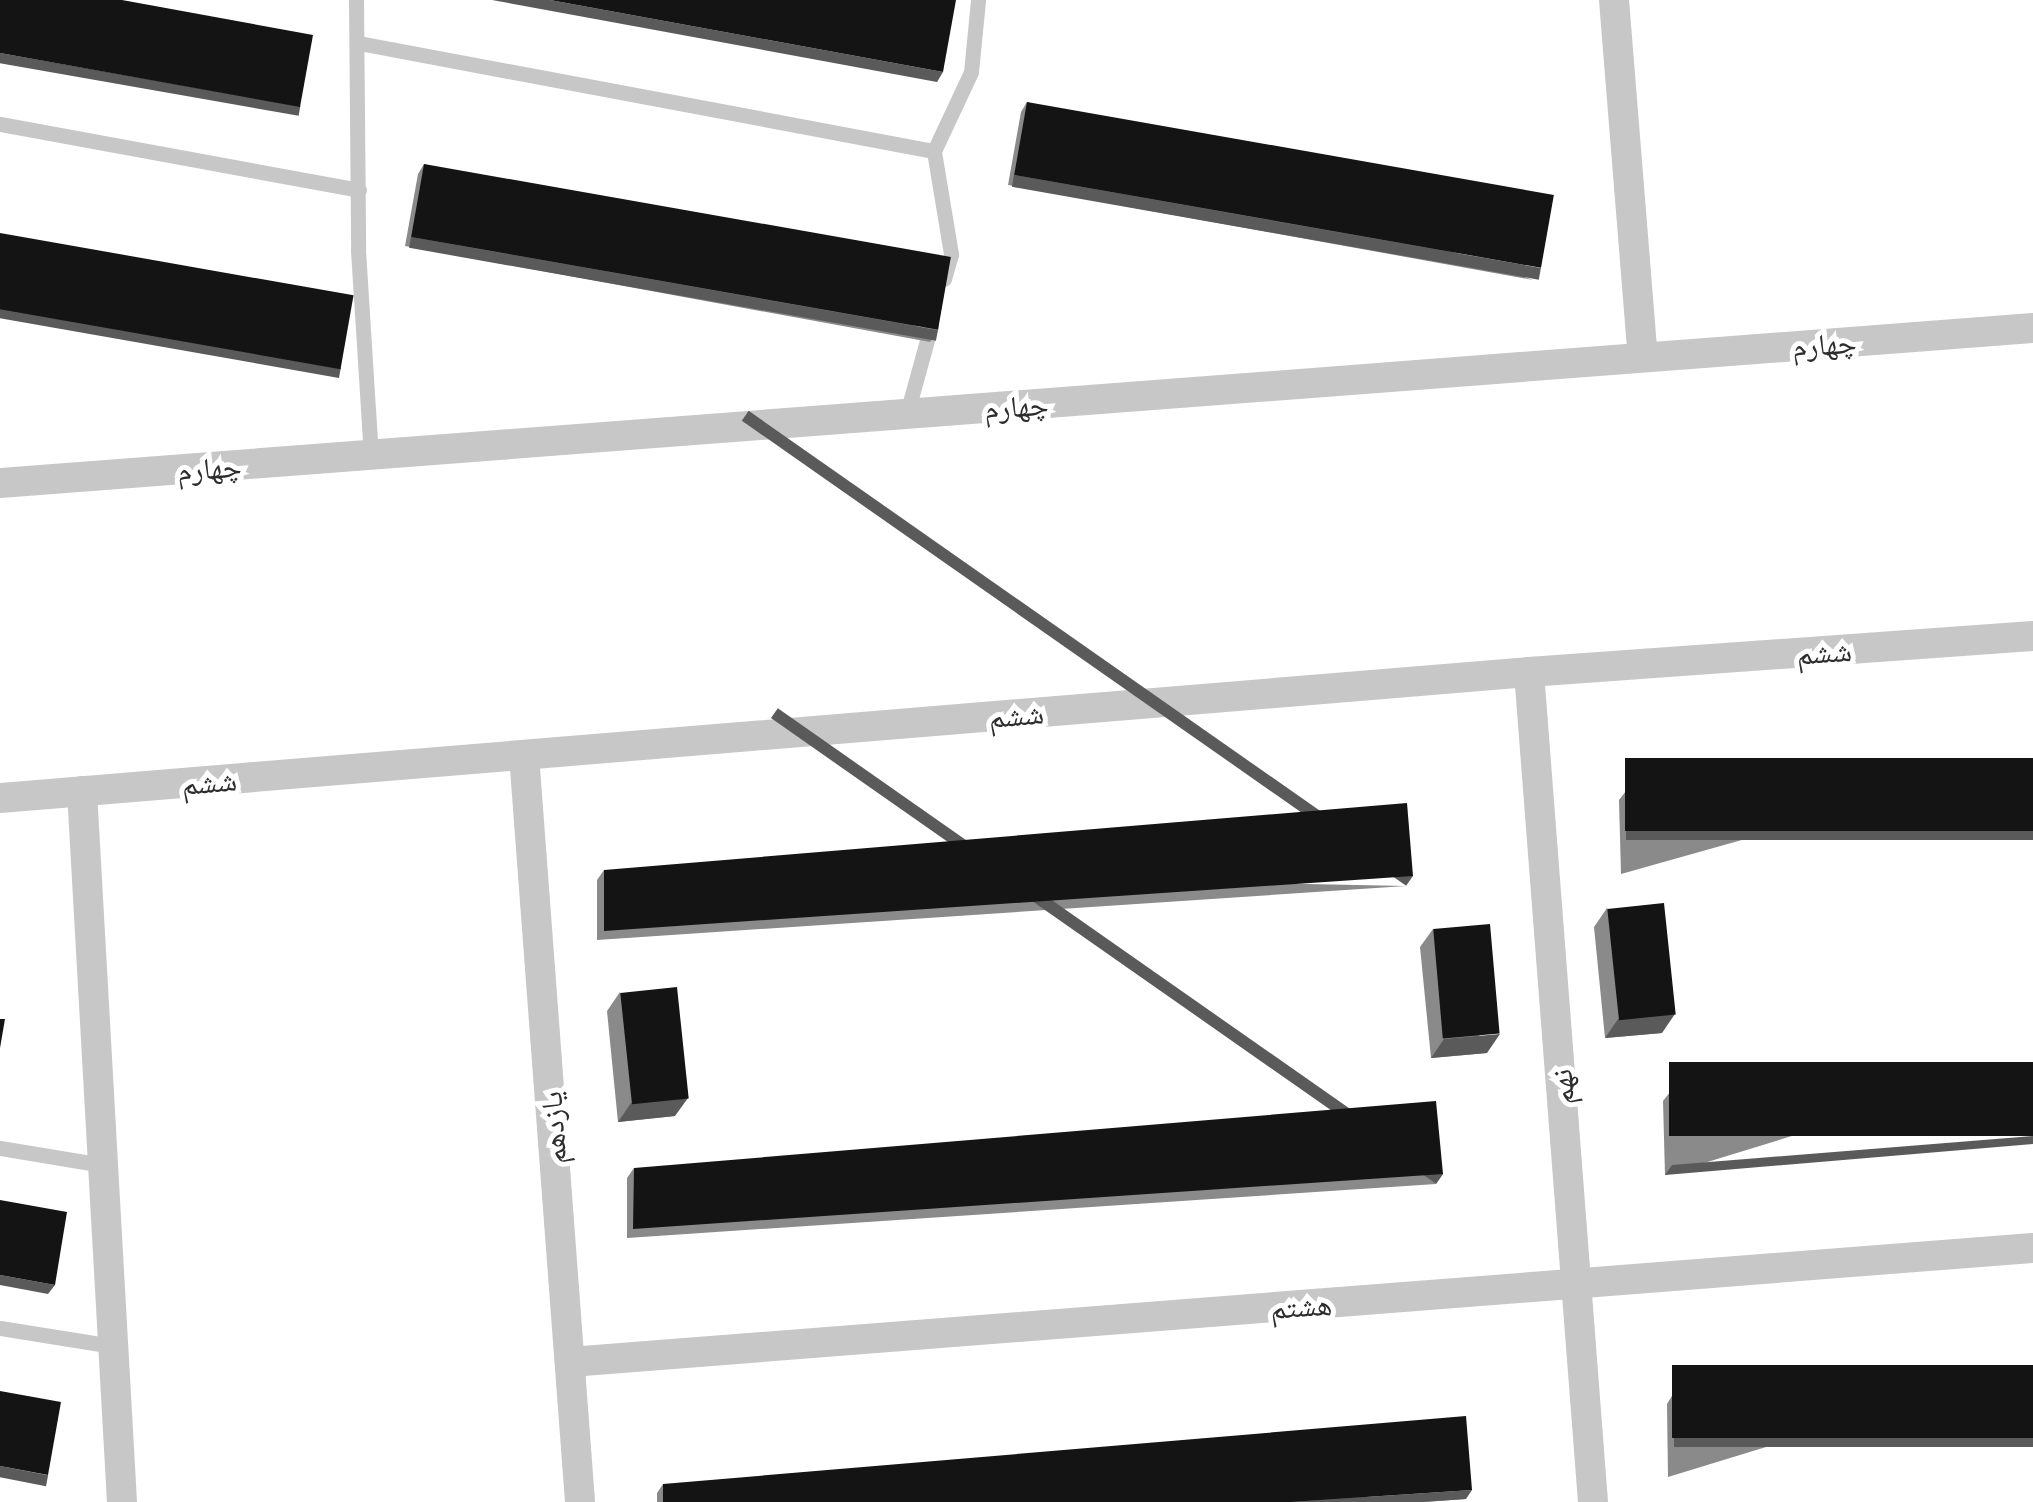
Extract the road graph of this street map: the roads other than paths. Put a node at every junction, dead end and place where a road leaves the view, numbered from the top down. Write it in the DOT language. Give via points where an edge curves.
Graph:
graph roads {
  1 [pos="356,0"];
  2 [pos="978,0"];
  3 [pos="1614,0"];
  4 [pos="359,43"];
  5 [pos="0,124"];
  6 [pos="934,151"];
  7 [pos="359,190"];
  8 [pos="942,290"];
  9 [pos="936,307"];
  10 [pos="2033,328"];
  11 [pos="1643,357"];
  12 [pos="907,413"];
  13 [pos="372,454"];
  14 [pos="0,482"];
  15 [pos="2033,636"];
  16 [pos="1530,672"];
  17 [pos="524,755"];
  18 [pos="82,791"];
  19 [pos="0,798"];
  20 [pos="0,1148"];
  21 [pos="102,1165"];
  22 [pos="2033,1248"];
  23 [pos="1576,1284"];
  24 [pos="0,1328"];
  25 [pos="113,1346"];
  26 [pos="570,1362"];
  27 [pos="122,1502"];
  28 [pos="580,1502"];
  29 [pos="1593,1502"];
  1 -- 4 [label="lane"];
  2 -- 6 [label="lane" via="971,72"];
  3 -- 11 [label="street"];
  4 -- 6 [label="lane"];
  4 -- 7 [label="lane"];
  5 -- 7 [label="lane"];
  6 -- 8 [label="lane" via="952,254"];
  7 -- 13 [label="lane"];
  9 -- 12 [label="lane"];
  10 -- 11 [label="street, چهارم"];
  11 -- 12 [label="street, چهارم"];
  12 -- 13 [label="street, چهارم"];
  13 -- 14 [label="street, چهارم"];
  15 -- 16 [label="street, ششم"];
  16 -- 17 [label="street, ششم"];
  16 -- 23 [label="street, نهم"];
  17 -- 18 [label="street, ششم"];
  17 -- 26 [label="street, یازدهم"];
  18 -- 19 [label="street, ششم"];
  18 -- 21 [label="street"];
  20 -- 21 [label="lane"];
  21 -- 25 [label="street"];
  22 -- 23 [label="street, هشتم"];
  23 -- 26 [label="street, هشتم"];
  23 -- 29 [label="street, نهم"];
  24 -- 25 [label="lane"];
  25 -- 27 [label="street"];
  26 -- 28 [label="street, یازدهم"];
}
